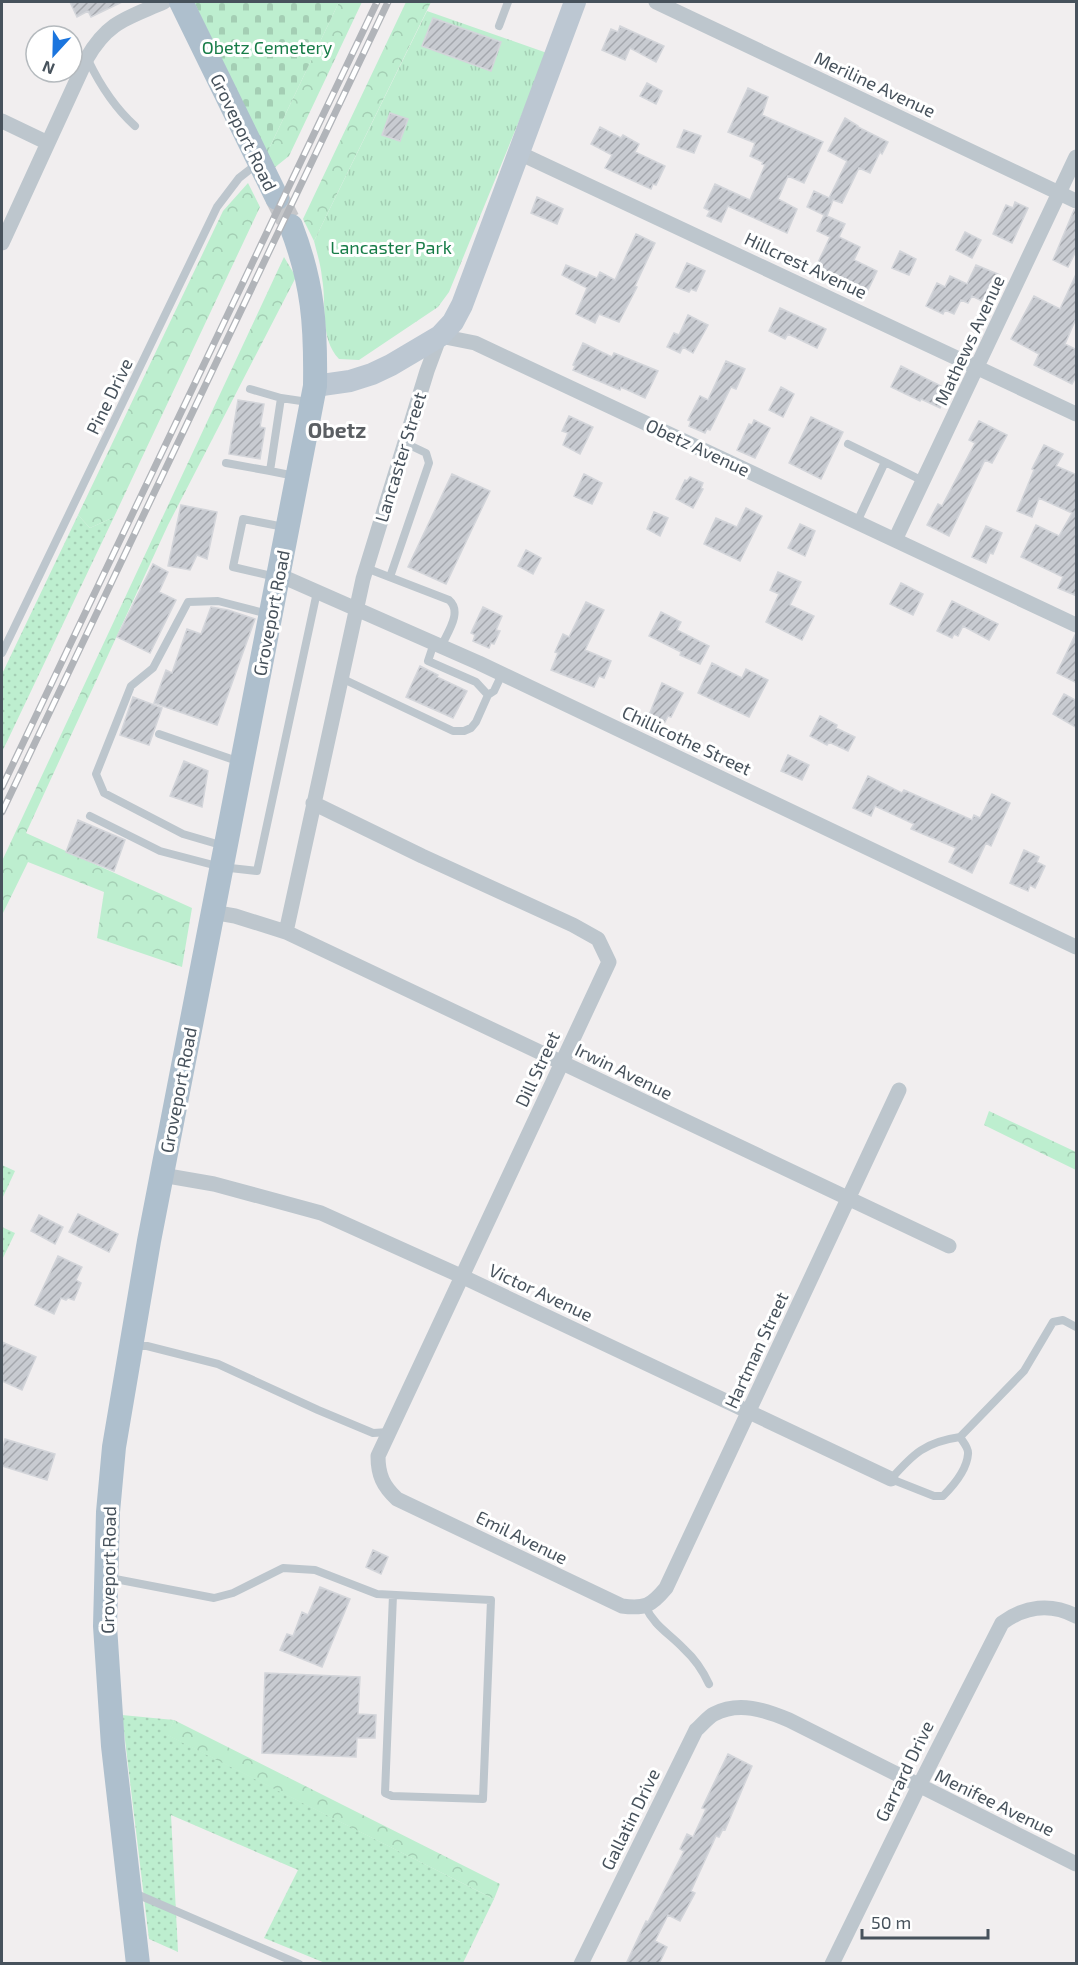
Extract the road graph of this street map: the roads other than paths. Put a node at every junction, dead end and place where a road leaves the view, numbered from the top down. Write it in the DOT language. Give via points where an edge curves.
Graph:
graph roads {
  1 [pos="164,2"];
  2 [pos="181,2"];
  3 [pos="508,2"];
  4 [pos="575,2"];
  5 [pos="656,2"];
  6 [pos="499,26"];
  7 [pos="87,58"];
  8 [pos="2,121"];
  9 [pos="135,126"];
  10 [pos="48,143"];
  11 [pos="519,153"];
  12 [pos="1077,157"];
  13 [pos="258,163"];
  14 [pos="1059,193"];
  15 [pos="277,198"];
  16 [pos="1077,201"];
  17 [pos="291,226"];
  18 [pos="2,243"];
  19 [pos="440,336"];
  20 [pos="978,367"];
  21 [pos="250,389"];
  22 [pos="314,394"];
  23 [pos="281,398"];
  24 [pos="1077,414"];
  25 [pos="405,443"];
  26 [pos="848,444"];
  27 [pos="885,462"];
  28 [pos="226,463"];
  29 [pos="270,471"];
  30 [pos="299,477"];
  31 [pos="923,481"];
  32 [pos="857,522"];
  33 [pos="289,528"];
  34 [pos="895,540"];
  35 [pos="366,568"];
  36 [pos="278,576"];
  37 [pos="390,577"];
  38 [pos="317,592"];
  39 [pos="355,609"];
  40 [pos="271,615"];
  41 [pos="1077,625"];
  42 [pos="437,645"];
  43 [pos="2,653"];
  44 [pos="502,674"];
  45 [pos="340,677"];
  46 [pos="488,694"];
  47 [pos="159,734"];
  48 [pos="242,762"];
  49 [pos="313,803"];
  50 [pos="90,816"];
  51 [pos="223,856"];
  52 [pos="212,912"];
  53 [pos="286,932"];
  54 [pos="1077,947"];
  55 [pos="561,1062"];
  56 [pos="899,1090"];
  57 [pos="162,1175"];
  58 [pos="848,1199"];
  59 [pos="949,1246"];
  60 [pos="461,1276"];
  61 [pos="1077,1327"];
  62 [pos="130,1346"];
  63 [pos="748,1411"];
  64 [pos="389,1432"];
  65 [pos="960,1437"];
  66 [pos="891,1479"];
  67 [pos="397,1499"];
  68 [pos="106,1577"];
  69 [pos="393,1595"];
  70 [pos="638,1607"];
  71 [pos="1077,1616"];
  72 [pos="709,1684"];
  73 [pos="732,1708"];
  74 [pos="918,1786"];
  75 [pos="1077,1864"];
  76 [pos="130,1891"];
  77 [pos="138,1964"];
  78 [pos="299,1964"];
  79 [pos="581,1964"];
  80 [pos="832,1964"];
  1 -- 7 [label="street" via="115,24 98,39"];
  2 -- 13 [label="main road, Groveport Road"];
  3 -- 6 [label="lane"];
  4 -- 11 [label="street, Lancaster Street"];
  5 -- 14 [label="street, Meriline Avenue"];
  7 -- 9 [label="lane" via="119,112"];
  7 -- 10 [label="street"];
  8 -- 10 [label="street"];
  10 -- 18 [label="street"];
  11 -- 19 [label="street, Lancaster Street" via="459,312"];
  11 -- 20 [label="street, Hillcrest Avenue"];
  12 -- 14 [label="street, Mathews Avenue"];
  13 -- 15 [label="main road, Groveport Road"];
  13 -- 43 [label="lane, Pine Drive" via="239,178 217,207"];
  14 -- 16 [label="street, Meriline Avenue"];
  14 -- 20 [label="street, Mathews Avenue"];
  17 -- 22 [label="main road, Groveport Road" via="311,293 316,342"];
  19 -- 22 [label="street" via="372,374"];
  19 -- 25 [label="street, Lancaster Street"];
  19 -- 32 [label="street, Obetz Avenue" via="475,342"];
  20 -- 24 [label="street, Hillcrest Avenue"];
  20 -- 31 [label="street, Mathews Avenue"];
  21 -- 23 [label="lane"];
  22 -- 23 [label="lane"];
  22 -- 30 [label="main road, Groveport Road"];
  23 -- 29 [label="lane"];
  25 -- 35 [label="street, Lancaster Street"];
  25 -- 37 [label="lane" via="426,453 429,463"];
  26 -- 27 [label="lane"];
  27 -- 31 [label="lane"];
  27 -- 32 [label="lane"];
  28 -- 29 [label="lane"];
  29 -- 30 [label="lane"];
  30 -- 33 [label="main road, Groveport Road"];
  31 -- 34 [label="street, Mathews Avenue"];
  32 -- 34 [label="street, Obetz Avenue"];
  33 -- 36 [label="main road, Groveport Road"];
  33 -- 36 [label="lane" via="243,519 233,567"];
  34 -- 41 [label="street, Obetz Avenue"];
  35 -- 37 [label="lane"];
  35 -- 39 [label="street, Lancaster Street"];
  36 -- 38 [label="street, Chillicothe Street"];
  36 -- 40 [label="main road, Groveport Road"];
  37 -- 42 [label="lane" via="454,605 456,613"];
  38 -- 39 [label="street, Chillicothe Street"];
  38 -- 51 [label="lane" via="257,871"];
  39 -- 42 [label="street, Chillicothe Street"];
  39 -- 45 [label="street, Lancaster Street"];
  40 -- 48 [label="main road, Groveport Road"];
  40 -- 51 [label="lane" via="218,601 188,602 153,668 131,686 96,774 104,793"];
  42 -- 44 [label="street, Chillicothe Street"];
  42 -- 46 [label="lane" via="428,661 476,682"];
  44 -- 46 [label="lane" via="494,691"];
  44 -- 54 [label="street, Chillicothe Street"];
  45 -- 46 [label="lane" via="453,731 471,728"];
  45 -- 49 [label="street, Lancaster Street"];
  47 -- 48 [label="lane"];
  48 -- 51 [label="main road, Groveport Road"];
  49 -- 53 [label="street, Lancaster Street"];
  49 -- 55 [label="street, Dill Street" via="598,939 609,962"];
  50 -- 51 [label="lane" via="160,851"];
  51 -- 52 [label="main road, Groveport Road"];
  52 -- 53 [label="street, Irwin Avenue"];
  52 -- 57 [label="main road, Groveport Road"];
  53 -- 55 [label="street, Irwin Avenue"];
  55 -- 58 [label="street, Irwin Avenue"];
  55 -- 60 [label="street, Dill Street"];
  56 -- 58 [label="street, Hartman Street"];
  57 -- 60 [label="street, Victor Avenue" via="214,1184 321,1213"];
  57 -- 62 [label="main road, Groveport Road"];
  58 -- 59 [label="street, Irwin Avenue"];
  58 -- 63 [label="street, Hartman Street"];
  60 -- 63 [label="street, Victor Avenue"];
  60 -- 64 [label="street, Dill Street"];
  61 -- 65 [label="lane" via="1063,1320 1053,1322 1024,1371"];
  62 -- 64 [label="lane" via="147,1346 219,1364 373,1433"];
  62 -- 68 [label="main road, Groveport Road" via="114,1447"];
  63 -- 66 [label="street, Victor Avenue"];
  63 -- 70 [label="street, Hartman Street" via="666,1588 655,1602"];
  64 -- 67 [label="street, Dill Street" via="378,1456 378,1473 385,1488"];
  65 -- 66 [label="lane" via="943,1439 913,1454"];
  65 -- 66 [label="lane" via="968,1455 953,1486 943,1496"];
  67 -- 70 [label="street, Emil Avenue" via="622,1606"];
  68 -- 69 [label="lane" via="214,1598 283,1568 315,1570 377,1594"];
  68 -- 76 [label="main road, Groveport Road" via="111,1719"];
  69 -- 69 [label="lane" via="491,1600 483,1799 385,1794"];
  70 -- 72 [label="lane" via="684,1648"];
  71 -- 74 [label="street, Garrard Drive" via="1046,1606 1012,1615 1002,1623"];
  73 -- 74 [label="street, Menifee Avenue" via="759,1708 789,1720"];
  73 -- 79 [label="street, Gallatin Drive" via="712,1714 696,1730"];
  74 -- 75 [label="street, Menifee Avenue"];
  74 -- 80 [label="street, Garrard Drive"];
  76 -- 77 [label="main road, Groveport Road"];
  76 -- 78 [label="lane"];
}
